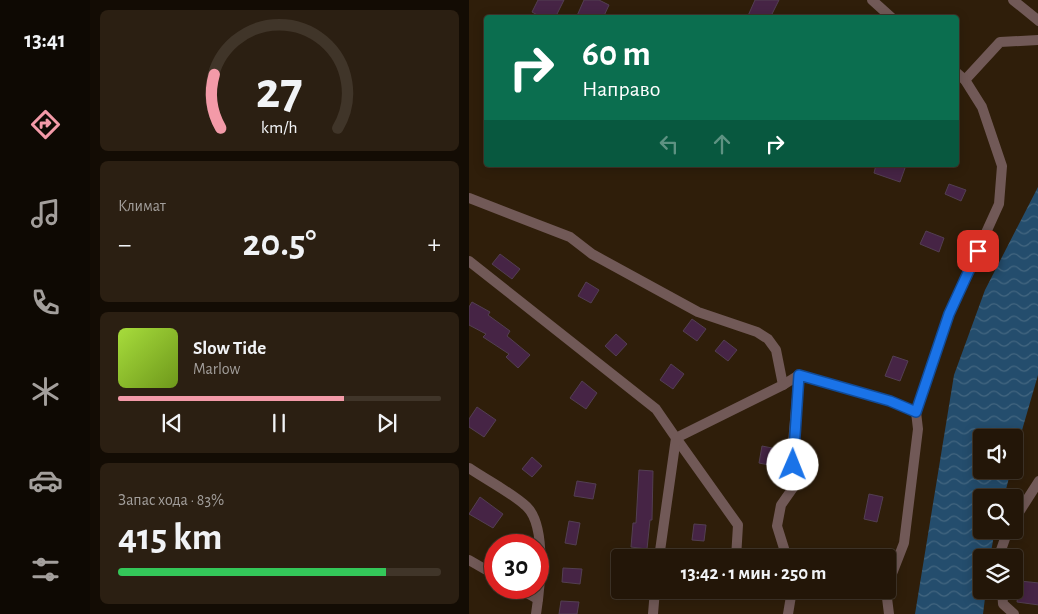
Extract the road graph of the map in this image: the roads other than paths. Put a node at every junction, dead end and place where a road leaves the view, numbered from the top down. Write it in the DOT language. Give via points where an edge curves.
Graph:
graph roads {
  1 [pos="872,0"];
  2 [pos="1013,0"];
  3 [pos="889,15"];
  4 [pos="1038,21"];
  5 [pos="1038,40"];
  6 [pos="959,75"];
  7 [pos="965,80"];
  8 [pos="469,198"];
  9 [pos="469,261"];
  10 [pos="799,375"];
  11 [pos="783,385"];
  12 [pos="916,412"];
  13 [pos="676,438"];
  14 [pos="469,468"];
  15 [pos="1038,481"];
  16 [pos="1023,505"];
  17 [pos="536,534"];
  18 [pos="660,549"];
  19 [pos="737,549"];
  20 [pos="784,549"];
  21 [pos="469,560"];
  22 [pos="896,565"];
  23 [pos="484,569"];
  24 [pos="538,599"];
  25 [pos="654,599"];
  26 [pos="790,599"];
  27 [pos="887,599"];
  28 [pos="1003,599"];
  29 [pos="537,614"];
  30 [pos="653,614"];
  31 [pos="789,614"];
  32 [pos="889,614"];
  33 [pos="1014,614"];
  1 -- 3 [label="street"];
  2 -- 4 [label="street"];
  5 -- 7 [label="street" via="1000,42"];
  6 -- 7 [label="street"];
  7 -- 12 [label="street" via="982,108 1002,166 999,204 949,314"];
  8 -- 11 [label="street" via="571,237 591,254 698,312 757,332 776,350"];
  9 -- 13 [label="street" via="656,409"];
  10 -- 11 [label="street"];
  10 -- 12 [label="street" via="890,401"];
  10 -- 20 [label="street" via="792,454 795,485 781,505 777,526"];
  11 -- 13 [label="street"];
  12 -- 22 [label="street" via="918,429 905,543"];
  13 -- 18 [label="street"];
  13 -- 19 [label="street" via="738,525"];
  14 -- 17 [label="street" via="529,508"];
  15 -- 16 [label="street"];
  21 -- 23 [label="street"];
  24 -- 29 [label="street"];
  25 -- 30 [label="street"];
  26 -- 31 [label="street"];
  27 -- 32 [label="street"];
  28 -- 33 [label="street" via="1003,604"];
}
